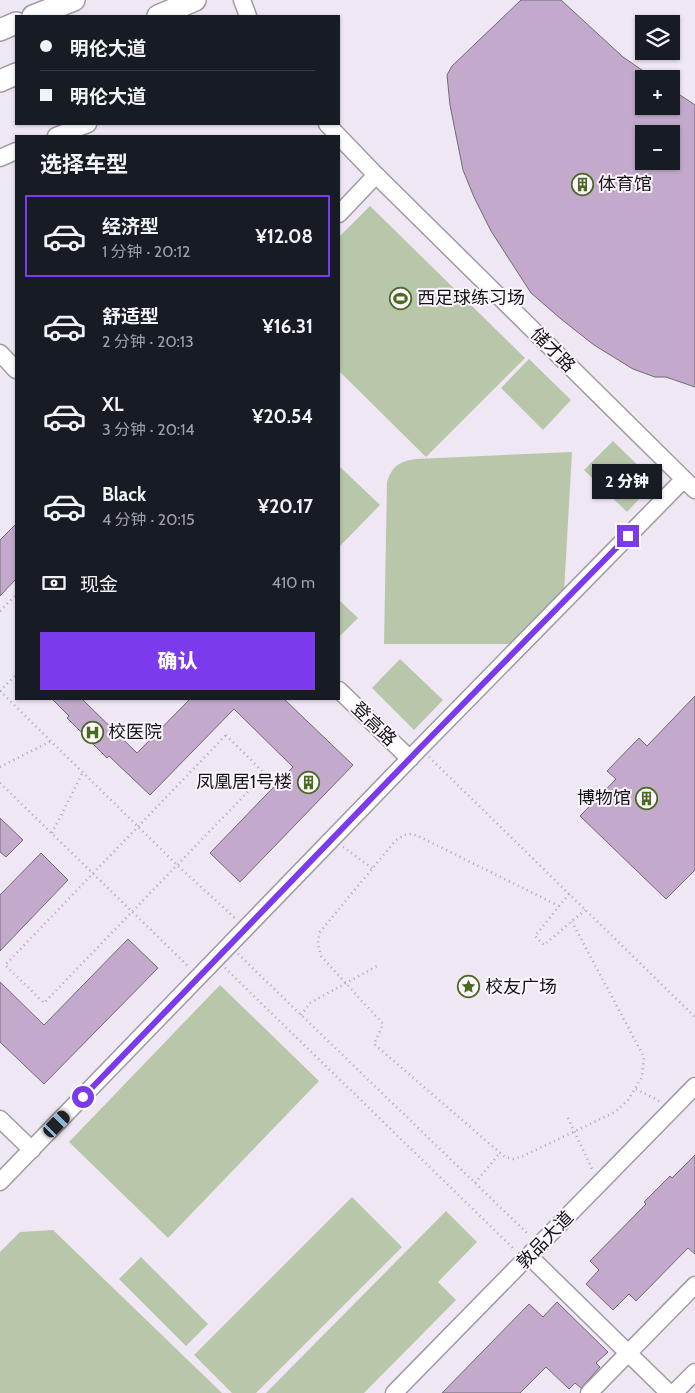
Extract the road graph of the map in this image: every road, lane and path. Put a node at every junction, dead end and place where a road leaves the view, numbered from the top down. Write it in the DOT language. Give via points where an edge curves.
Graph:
graph roads {
  1 [pos="74,0"];
  2 [pos="195,0"];
  3 [pos="242,0"];
  4 [pos="36,15"];
  5 [pos="160,15"];
  6 [pos="248,15"];
  7 [pos="15,23"];
  8 [pos="0,30"];
  9 [pos="15,74"];
  10 [pos="0,81"];
  11 [pos="85,125"];
  12 [pos="328,125"];
  13 [pos="59,135"];
  14 [pos="338,135"];
  15 [pos="340,138"];
  16 [pos="15,151"];
  17 [pos="0,158"];
  18 [pos="376,175"];
  19 [pos="340,213"];
  20 [pos="0,353"];
  21 [pos="15,369"];
  22 [pos="690,484"];
  23 [pos="15,596"];
  24 [pos="0,612"];
  25 [pos="15,676"];
  26 [pos="0,691"];
  27 [pos="340,691"];
  28 [pos="51,741"];
  29 [pos="415,754"];
  30 [pos="0,766"];
  31 [pos="82,772"];
  32 [pos="0,783"];
  33 [pos="138,827"];
  34 [pos="52,833"];
  35 [pos="334,838"];
  36 [pos="177,865"];
  37 [pos="372,868"];
  38 [pos="93,873"];
  39 [pos="569,894"];
  40 [pos="558,906"];
  41 [pos="585,910"];
  42 [pos="133,911"];
  43 [pos="572,922"];
  44 [pos="246,928"];
  45 [pos="229,946"];
  46 [pos="216,960"];
  47 [pos="376,966"];
  48 [pos="199,976"];
  49 [pos="347,983"];
  50 [pos="301,1015"];
  51 [pos="695,1016"];
  52 [pos="695,1086"];
  53 [pos="636,1089"];
  54 [pos="674,1108"];
  55 [pos="568,1118"];
  56 [pos="0,1119"];
  57 [pos="574,1131"];
  58 [pos="32,1150"];
  59 [pos="500,1153"];
  60 [pos="0,1182"];
  61 [pos="475,1183"];
  62 [pos="599,1184"];
  63 [pos="531,1253"];
  64 [pos="695,1285"];
  65 [pos="628,1354"];
  66 [pos="695,1372"];
  67 [pos="394,1393"];
  68 [pos="589,1393"];
  69 [pos="669,1393"];
  70 [pos="674,1393"];
  1 -- 4 [label="main road"];
  2 -- 5 [label="main road"];
  3 -- 6 [label="lane"];
  7 -- 8 [label="main road"];
  9 -- 10 [label="main road"];
  11 -- 13 [label="lane"];
  12 -- 14 [label="lane, 储才路"];
  15 -- 18 [label="lane, 储才路"];
  16 -- 17 [label="lane"];
  18 -- 19 [label="lane"];
  18 -- 22 [label="lane, 储才路"];
  20 -- 21 [label="lane"];
  22 -- 29 [label="lane"];
  23 -- 24 [label="path"];
  25 -- 26 [label="path"];
  26 -- 28 [label="path"];
  27 -- 29 [label="lane, 登高路"];
  28 -- 30 [label="path"];
  28 -- 31 [label="path"];
  29 -- 35 [label="lane"];
  29 -- 39 [label="path"];
  31 -- 33 [label="path"];
  31 -- 34 [label="path"];
  32 -- 34 [label="path"];
  33 -- 36 [label="path"];
  33 -- 36 [label="path" via="226,735 246,754 265,774"];
  33 -- 38 [label="path"];
  34 -- 38 [label="path"];
  35 -- 37 [label="path"];
  35 -- 44 [label="lane"];
  36 -- 42 [label="path"];
  36 -- 44 [label="path"];
  37 -- 40 [label="path" via="396,841 411,834"];
  37 -- 49 [label="path" via="318,938 322,956"];
  38 -- 42 [label="path"];
  38 -- 42 [label="path" via="4,965 44,1003"];
  39 -- 40 [label="path"];
  39 -- 41 [label="path"];
  40 -- 43 [label="path" via="535,936 544,945"];
  41 -- 43 [label="path"];
  41 -- 51 [label="path"];
  42 -- 48 [label="path"];
  43 -- 53 [label="path" via="644,1057 642,1077"];
  44 -- 45 [label="lane"];
  45 -- 46 [label="lane"];
  45 -- 50 [label="path"];
  46 -- 48 [label="lane"];
  46 -- 63 [label="path"];
  47 -- 49 [label="path"];
  48 -- 58 [label="lane"];
  49 -- 50 [label="path" via="310,1003"];
  49 -- 59 [label="path" via="383,1024 374,1044"];
  50 -- 61 [label="path"];
  52 -- 54 [label="lane, 敦品大道"];
  53 -- 54 [label="path"];
  53 -- 57 [label="path" via="615,1112"];
  54 -- 62 [label="lane, 敦品大道"];
  55 -- 57 [label="path"];
  56 -- 58 [label="lane"];
  57 -- 59 [label="path" via="513,1159"];
  57 -- 62 [label="path"];
  58 -- 60 [label="lane"];
  59 -- 61 [label="path"];
  61 -- 63 [label="path"];
  62 -- 63 [label="lane, 敦品大道"];
  63 -- 65 [label="lane"];
  63 -- 67 [label="lane, 敦品大道"];
  64 -- 65 [label="lane"];
  65 -- 68 [label="lane"];
  65 -- 69 [label="lane"];
  66 -- 70 [label="lane"];
}
